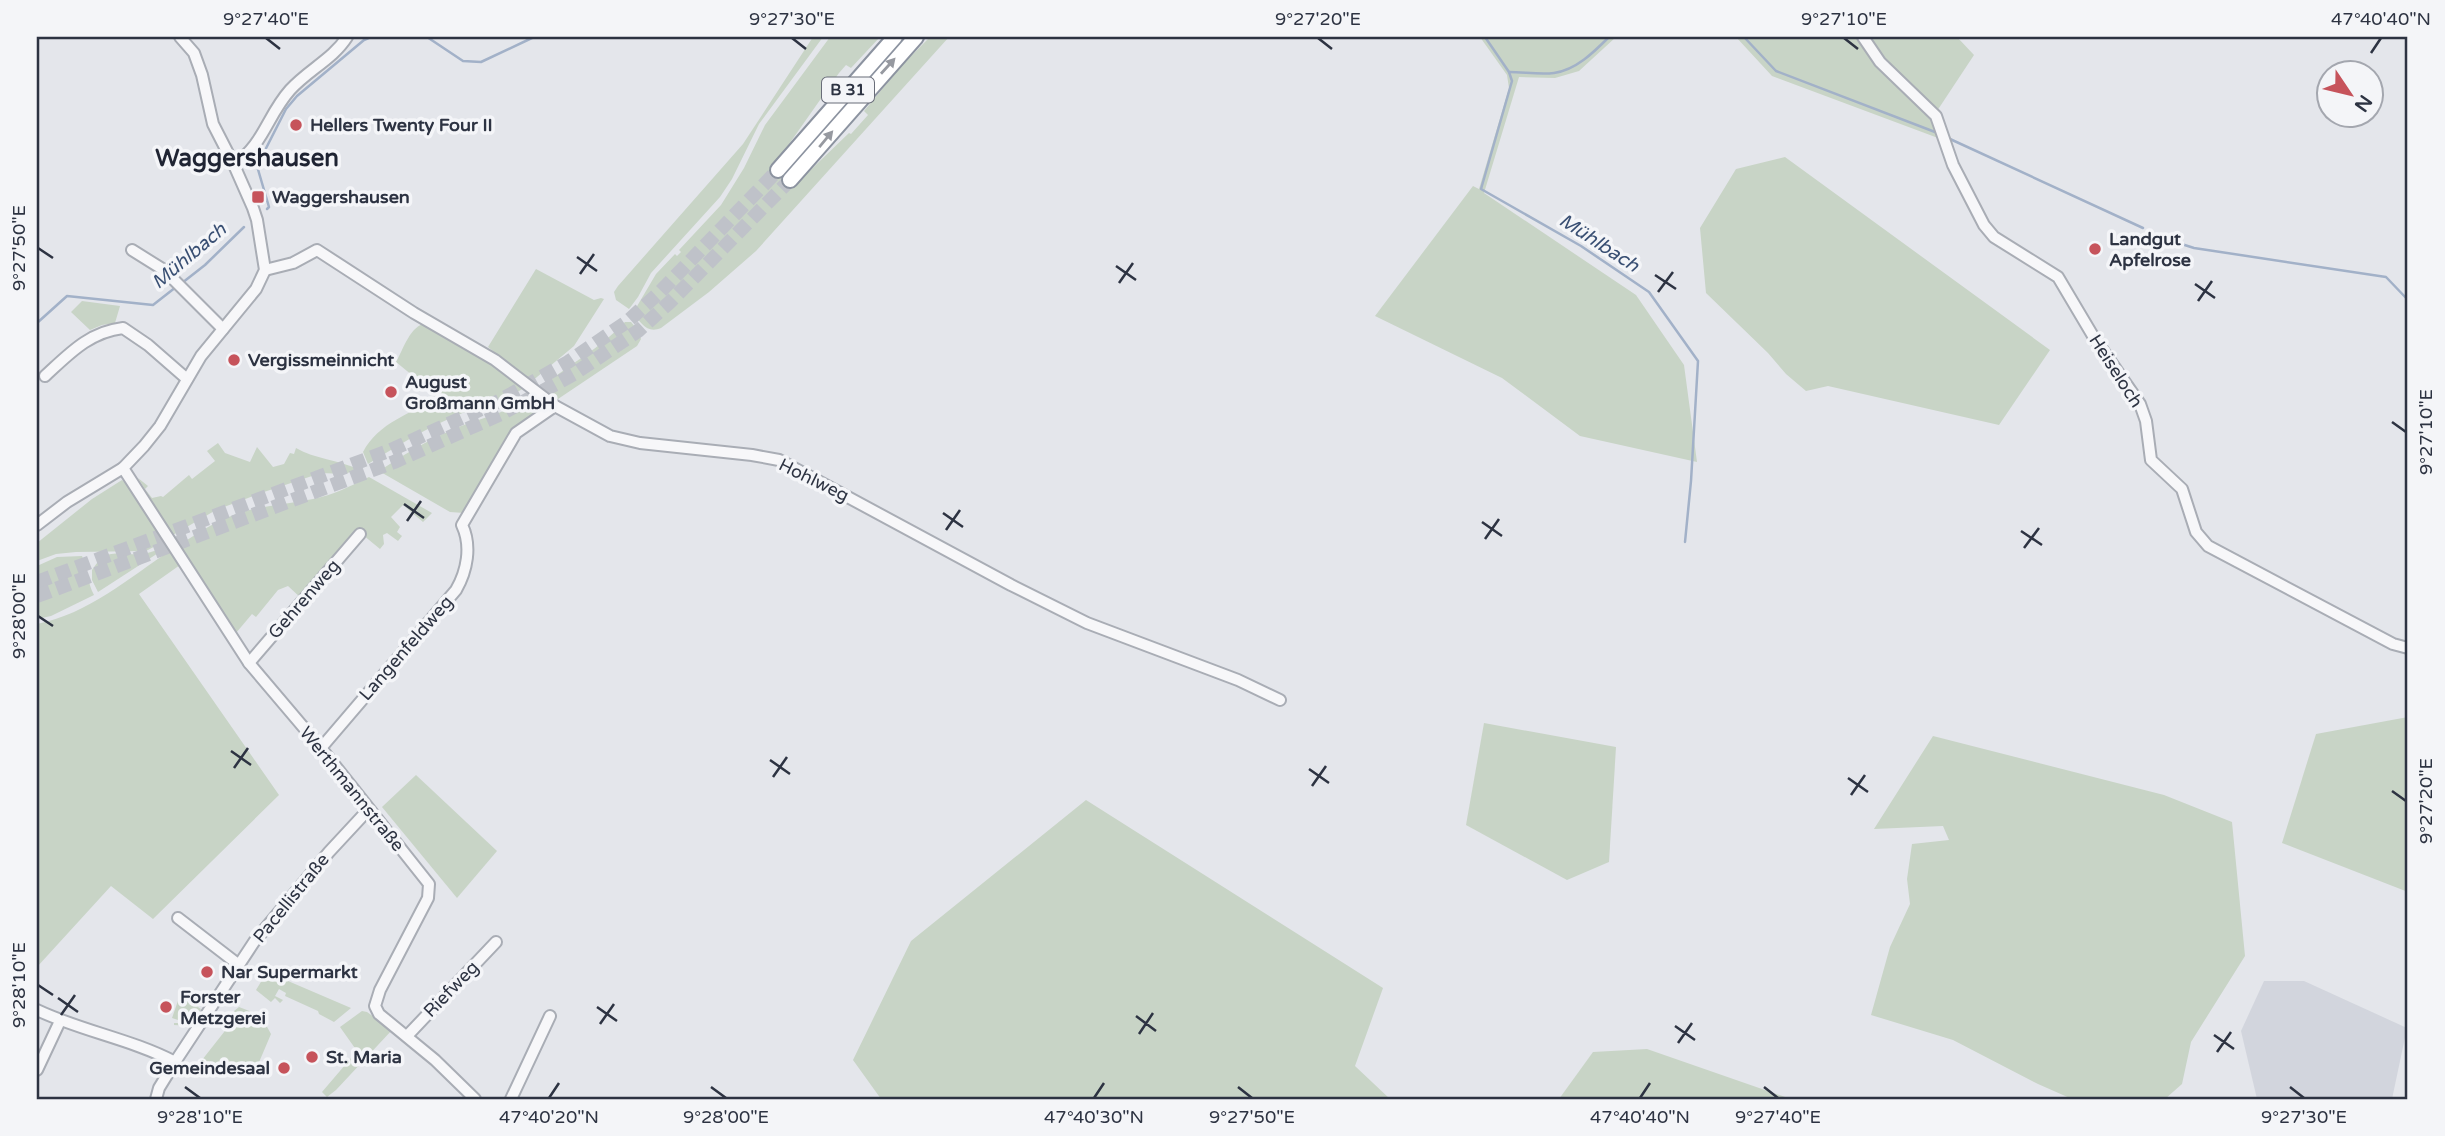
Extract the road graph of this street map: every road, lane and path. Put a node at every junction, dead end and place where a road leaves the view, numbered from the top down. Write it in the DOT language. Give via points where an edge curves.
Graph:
graph roads {
  1 [pos="180,37"];
  2 [pos="347,37"];
  3 [pos="895,37"];
  4 [pos="916,37"];
  5 [pos="1863,37"];
  6 [pos="234,164"];
  7 [pos="778,170"];
  8 [pos="790,180"];
  9 [pos="132,250"];
  10 [pos="265,270"];
  11 [pos="223,329"];
  12 [pos="45,376"];
  13 [pos="187,379"];
  14 [pos="555,406"];
  15 [pos="122,468"];
  16 [pos="37,526"];
  17 [pos="360,534"];
  18 [pos="2408,648"];
  19 [pos="249,663"];
  20 [pos="1280,701"];
  21 [pos="321,748"];
  22 [pos="368,810"];
  23 [pos="178,918"];
  24 [pos="496,942"];
  25 [pos="239,965"];
  26 [pos="37,1010"];
  27 [pos="550,1016"];
  28 [pos="60,1021"];
  29 [pos="407,1036"];
  30 [pos="175,1062"];
  31 [pos="37,1070"];
  32 [pos="156,1099"];
  33 [pos="475,1099"];
  34 [pos="511,1099"];
  1 -- 6 [label="street" via="194,54 213,124"];
  2 -- 6 [label="street" via="289,91 256,146"];
  3 -- 7 [label="highway, B 31"];
  8 -- 4 [label="highway, B 31, one-way"];
  5 -- 18 [label="street, Heiseloch" via="1880,62 1936,116 1984,225 1994,237 2058,277 2140,404 2151,460 2182,489 2196,532 2208,546"];
  6 -- 10 [label="street" via="257,219"];
  9 -- 11 [label="street" via="164,270"];
  10 -- 11 [label="street" via="256,289"];
  10 -- 14 [label="street, Hohlweg" via="293,263 317,250 495,360"];
  11 -- 13 [label="street"];
  12 -- 13 [label="street" via="92,336 123,328"];
  13 -- 15 [label="street" via="160,426"];
  14 -- 20 [label="street, Hohlweg" via="623,440 779,460 1087,623 1238,680"];
  14 -- 21 [label="street, Langenfeldweg" via="516,433 462,525 467,547 464,575 456,590"];
  15 -- 16 [label="street"];
  15 -- 19 [label="street, Werthmannstraße"];
  17 -- 19 [label="street, Gehrenweg"];
  19 -- 21 [label="street, Werthmannstraße"];
  21 -- 22 [label="street, Werthmannstraße"];
  22 -- 25 [label="street, Pacellistraße"];
  22 -- 29 [label="street, Werthmannstraße" via="429,884 428,898 375,1006"];
  23 -- 25 [label="street"];
  24 -- 29 [label="street, Riefweg"];
  25 -- 30 [label="street, Pacellistraße"];
  26 -- 28 [label="street"];
  27 -- 34 [label="street"];
  28 -- 30 [label="street"];
  28 -- 31 [label="street"];
  29 -- 33 [label="street, Werthmannstraße"];
  30 -- 32 [label="street, Pacellistraße"];
}
